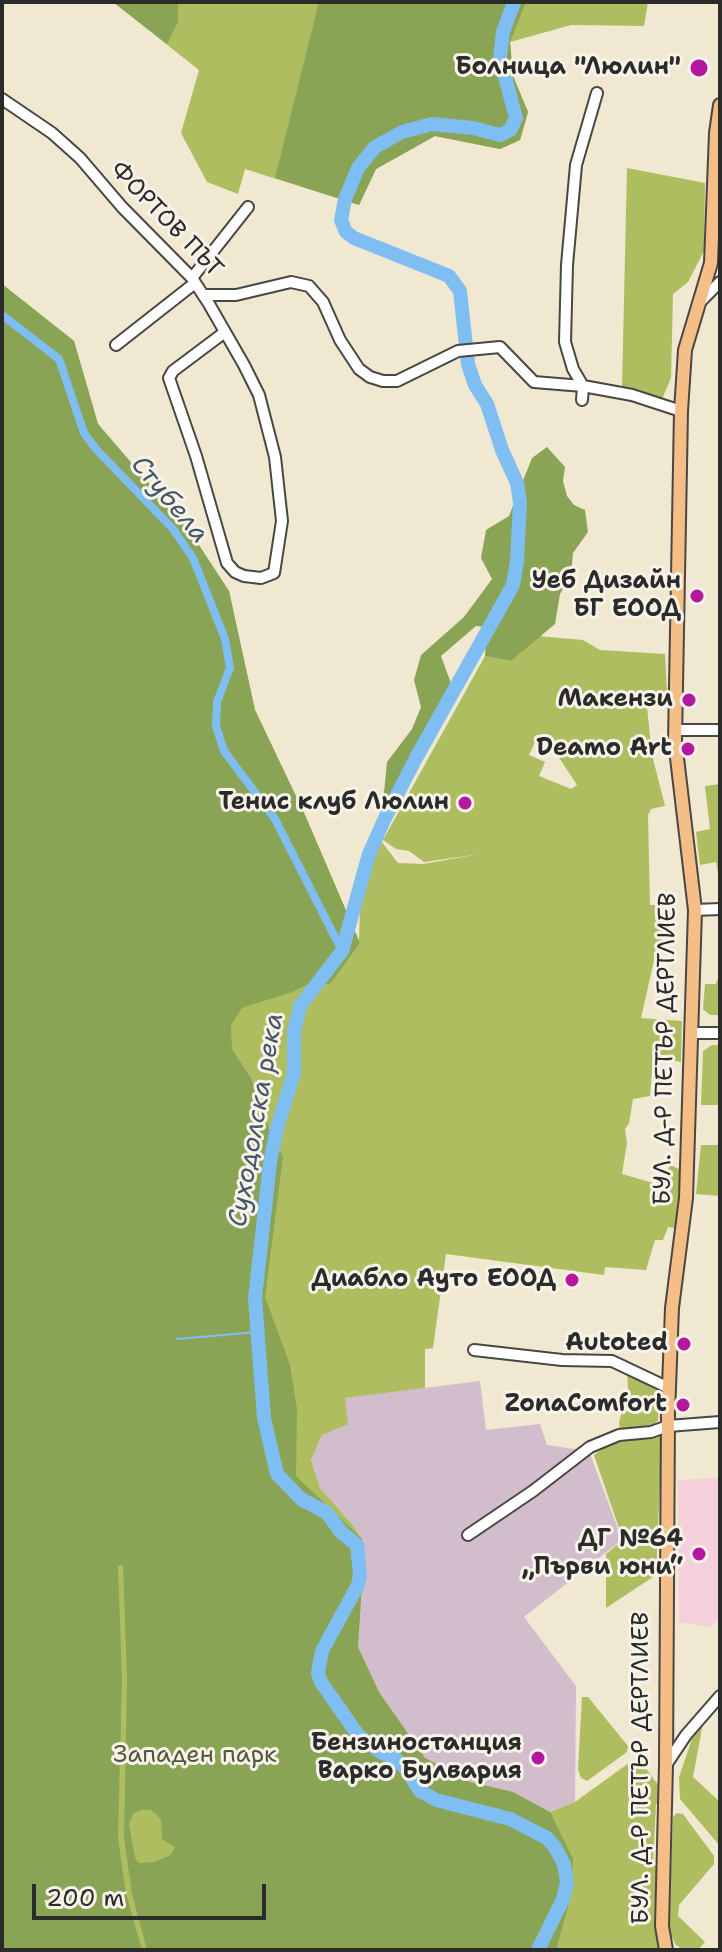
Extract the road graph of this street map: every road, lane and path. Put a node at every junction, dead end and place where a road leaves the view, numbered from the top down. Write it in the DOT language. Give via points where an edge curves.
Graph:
graph roads {
  1 [pos="597,93"];
  2 [pos="3,104"];
  3 [pos="720,105"];
  4 [pos="248,207"];
  5 [pos="194,281"];
  6 [pos="720,282"];
  7 [pos="204,295"];
  8 [pos="700,302"];
  9 [pos="225,332"];
  10 [pos="116,345"];
  11 [pos="583,386"];
  12 [pos="582,400"];
  13 [pos="681,411"];
  14 [pos="675,730"];
  15 [pos="718,730"];
  16 [pos="720,909"];
  17 [pos="695,910"];
  18 [pos="692,1033"];
  19 [pos="720,1033"];
  20 [pos="474,1350"];
  21 [pos="669,1388"];
  22 [pos="720,1422"];
  23 [pos="668,1426"];
  24 [pos="468,1535"];
  25 [pos="720,1696"];
  26 [pos="666,1765"];
  27 [pos="666,1950"];
  1 -- 11 [label="street" via="576,165 567,265 565,342"];
  2 -- 5 [label="street, ФОРТОВ ПЪТ" via="52,133 80,158"];
  3 -- 8 [label="main road, БУЛ. Д-Р ПЕТЪР ДЕРТЛИЕВ" via="711,263"];
  4 -- 5 [label="street"];
  5 -- 7 [label="street, ФОРТОВ ПЪТ"];
  5 -- 10 [label="street"];
  6 -- 8 [label="street"];
  7 -- 9 [label="street"];
  7 -- 11 [label="street, ФОРТОВ ПЪТ" via="236,295 291,282 309,286 359,369 383,381 397,381 458,351 500,347 534,382"];
  8 -- 13 [label="main road, БУЛ. Д-Р ПЕТЪР ДЕРТЛИЕВ" via="685,350"];
  9 -- 9 [label="street" via="255,385 275,457 280,545 274,573 261,578 244,576 227,563 170,386 173,371"];
  11 -- 12 [label="street"];
  11 -- 13 [label="street, ФОРТОВ ПЪТ"];
  13 -- 14 [label="main road, БУЛ. Д-Р ПЕТЪР ДЕРТЛИЕВ"];
  14 -- 15 [label="street"];
  14 -- 17 [label="main road, БУЛ. Д-Р ПЕТЪР ДЕРТЛИЕВ"];
  16 -- 17 [label="street"];
  17 -- 18 [label="main road, БУЛ. Д-Р ПЕТЪР ДЕРТЛИЕВ"];
  18 -- 19 [label="street"];
  18 -- 21 [label="main road, БУЛ. Д-Р ПЕТЪР ДЕРТЛИЕВ" via="686,1198 672,1308"];
  20 -- 21 [label="street" via="612,1361"];
  21 -- 23 [label="main road, БУЛ. Д-Р ПЕТЪР ДЕРТЛИЕВ"];
  22 -- 23 [label="street"];
  23 -- 24 [label="street" via="619,1435 590,1447"];
  23 -- 26 [label="main road, БУЛ. Д-Р ПЕТЪР ДЕРТЛИЕВ"];
  25 -- 26 [label="street"];
  26 -- 27 [label="main road, БУЛ. Д-Р ПЕТЪР ДЕРТЛИЕВ"];
}
